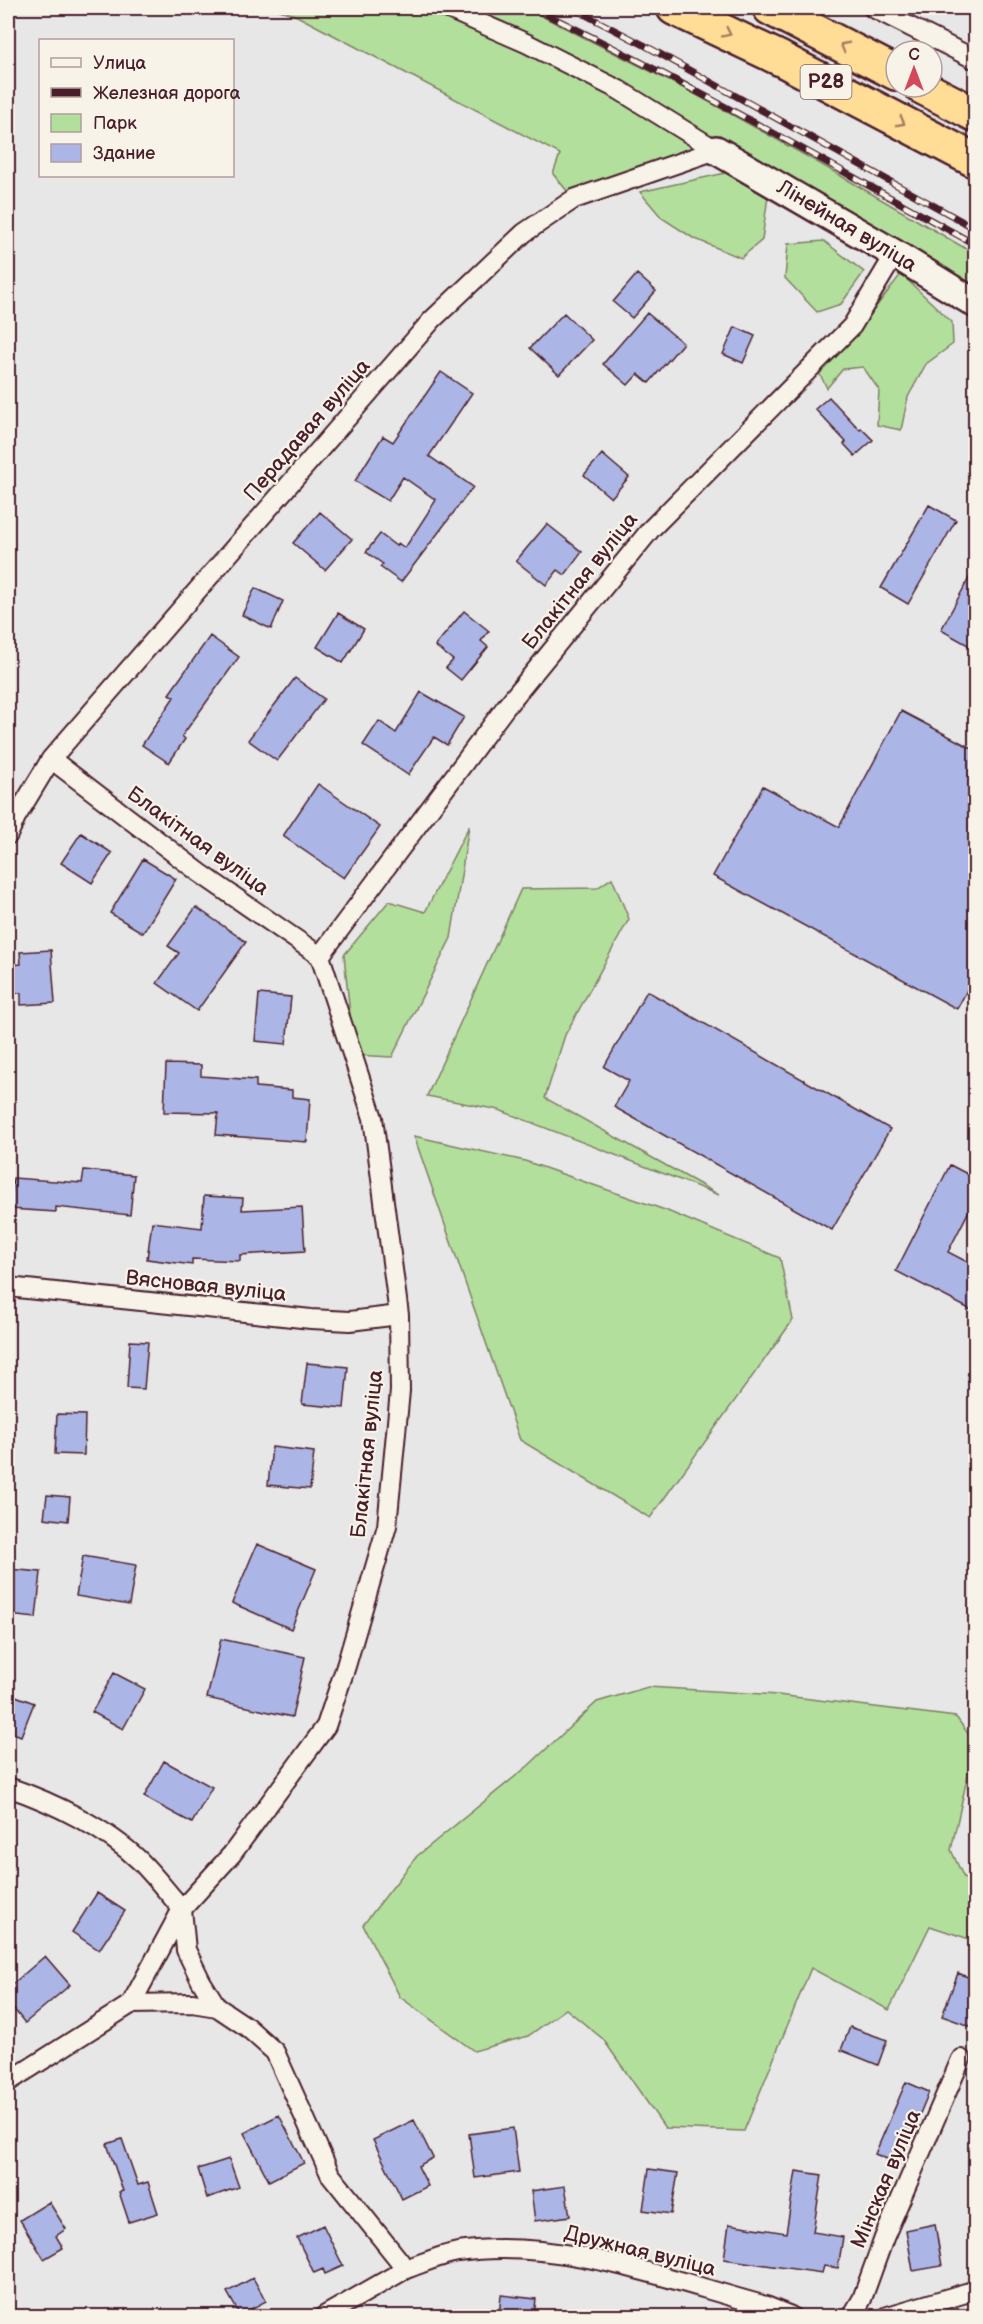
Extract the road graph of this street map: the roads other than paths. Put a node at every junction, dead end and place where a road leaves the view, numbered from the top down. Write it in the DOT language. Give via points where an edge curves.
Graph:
graph roads {
  1 [pos="446,8"];
  2 [pos="674,8"];
  3 [pos="770,8"];
  4 [pos="873,8"];
  5 [pos="975,60"];
  6 [pos="884,67"];
  7 [pos="944,99"];
  8 [pos="975,115"];
  9 [pos="716,150"];
  10 [pos="975,161"];
  11 [pos="895,254"];
  12 [pos="975,304"];
  13 [pos="51,759"];
  14 [pos="8,835"];
  15 [pos="320,956"];
  16 [pos="8,1287"];
  17 [pos="399,1315"];
  18 [pos="8,1787"];
  19 [pos="182,1910"];
  20 [pos="131,2004"];
  21 [pos="217,2007"];
  22 [pos="961,2059"];
  23 [pos="8,2082"];
  24 [pos="406,2269"];
  25 [pos="975,2290"];
  26 [pos="324,2316"];
  27 [pos="791,2316"];
  28 [pos="852,2316"];
  29 [pos="888,2316"];
  1 -- 9 [label="street" via="619,90"];
  2 -- 10 [label="highway, Р28, one-way" via="781,59"];
  6 -- 3 [label="highway, Р28, one-way"];
  4 -- 5 [label="street"];
  7 -- 8 [label="highway"];
  9 -- 11 [label="street, Лінейная вуліца"];
  9 -- 13 [label="street, Перадавая вуліца" via="574,199 524,233 432,320"];
  11 -- 12 [label="street, Лінейная вуліца"];
  11 -- 15 [label="street, Блакітная вуліца" via="852,326 651,528 505,708"];
  13 -- 14 [label="street, Перадавая вуліца"];
  13 -- 15 [label="street, Блакітная вуліца" via="200,873"];
  15 -- 17 [label="street, Блакітная вуліца" via="372,1118"];
  16 -- 17 [label="street, Вясновая вуліца" via="311,1319 350,1321"];
  17 -- 19 [label="street, Блакітная вуліца" via="400,1391 387,1526 326,1726 231,1854"];
  18 -- 19 [label="street" via="91,1824 139,1860"];
  19 -- 20 [label="street, Блакітная вуліца"];
  19 -- 21 [label="street" via="186,1950"];
  20 -- 21 [label="street" via="192,2003"];
  20 -- 23 [label="street"];
  21 -- 24 [label="street" via="275,2052 330,2174"];
  22 -- 28 [label="street, Мінская вуліца"];
  24 -- 26 [label="street, Дружная вуліца"];
  24 -- 27 [label="street, Дружная вуліца" via="456,2252 551,2252 604,2262"];
  25 -- 29 [label="street"];
}
